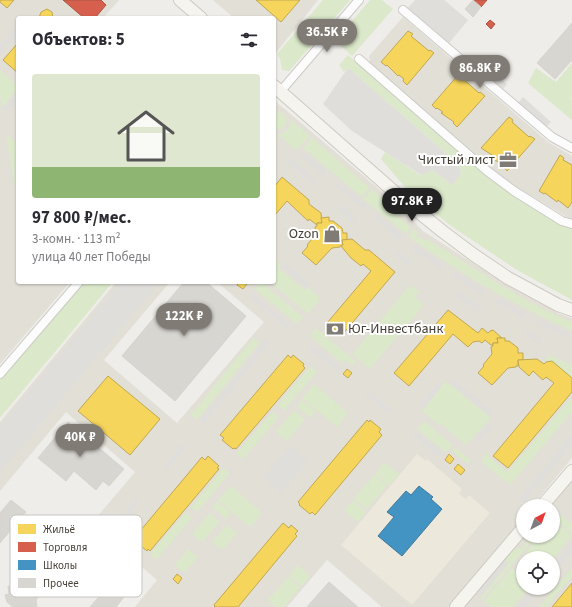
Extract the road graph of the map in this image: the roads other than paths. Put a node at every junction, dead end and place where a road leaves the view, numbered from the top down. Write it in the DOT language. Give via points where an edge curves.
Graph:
graph roads {
  1 [pos="180,0"];
  2 [pos="359,0"];
  3 [pos="403,10"];
  4 [pos="198,16"];
  5 [pos="359,59"];
  6 [pos="277,89"];
  7 [pos="572,148"];
  8 [pos="572,224"];
  9 [pos="77,284"];
  10 [pos="572,310"];
  11 [pos="0,374"];
  12 [pos="572,471"];
  13 [pos="548,499"];
  14 [pos="516,536"];
  15 [pos="456,607"];
  1 -- 4 [label="street"];
  2 -- 6 [label="street"];
  3 -- 7 [label="street" via="552,137"];
  5 -- 8 [label="street" via="486,170 514,191 562,221"];
  6 -- 10 [label="street" via="442,231 508,278"];
  9 -- 11 [label="street"];
  12 -- 13 [label="street"];
  14 -- 15 [label="street"];
}
